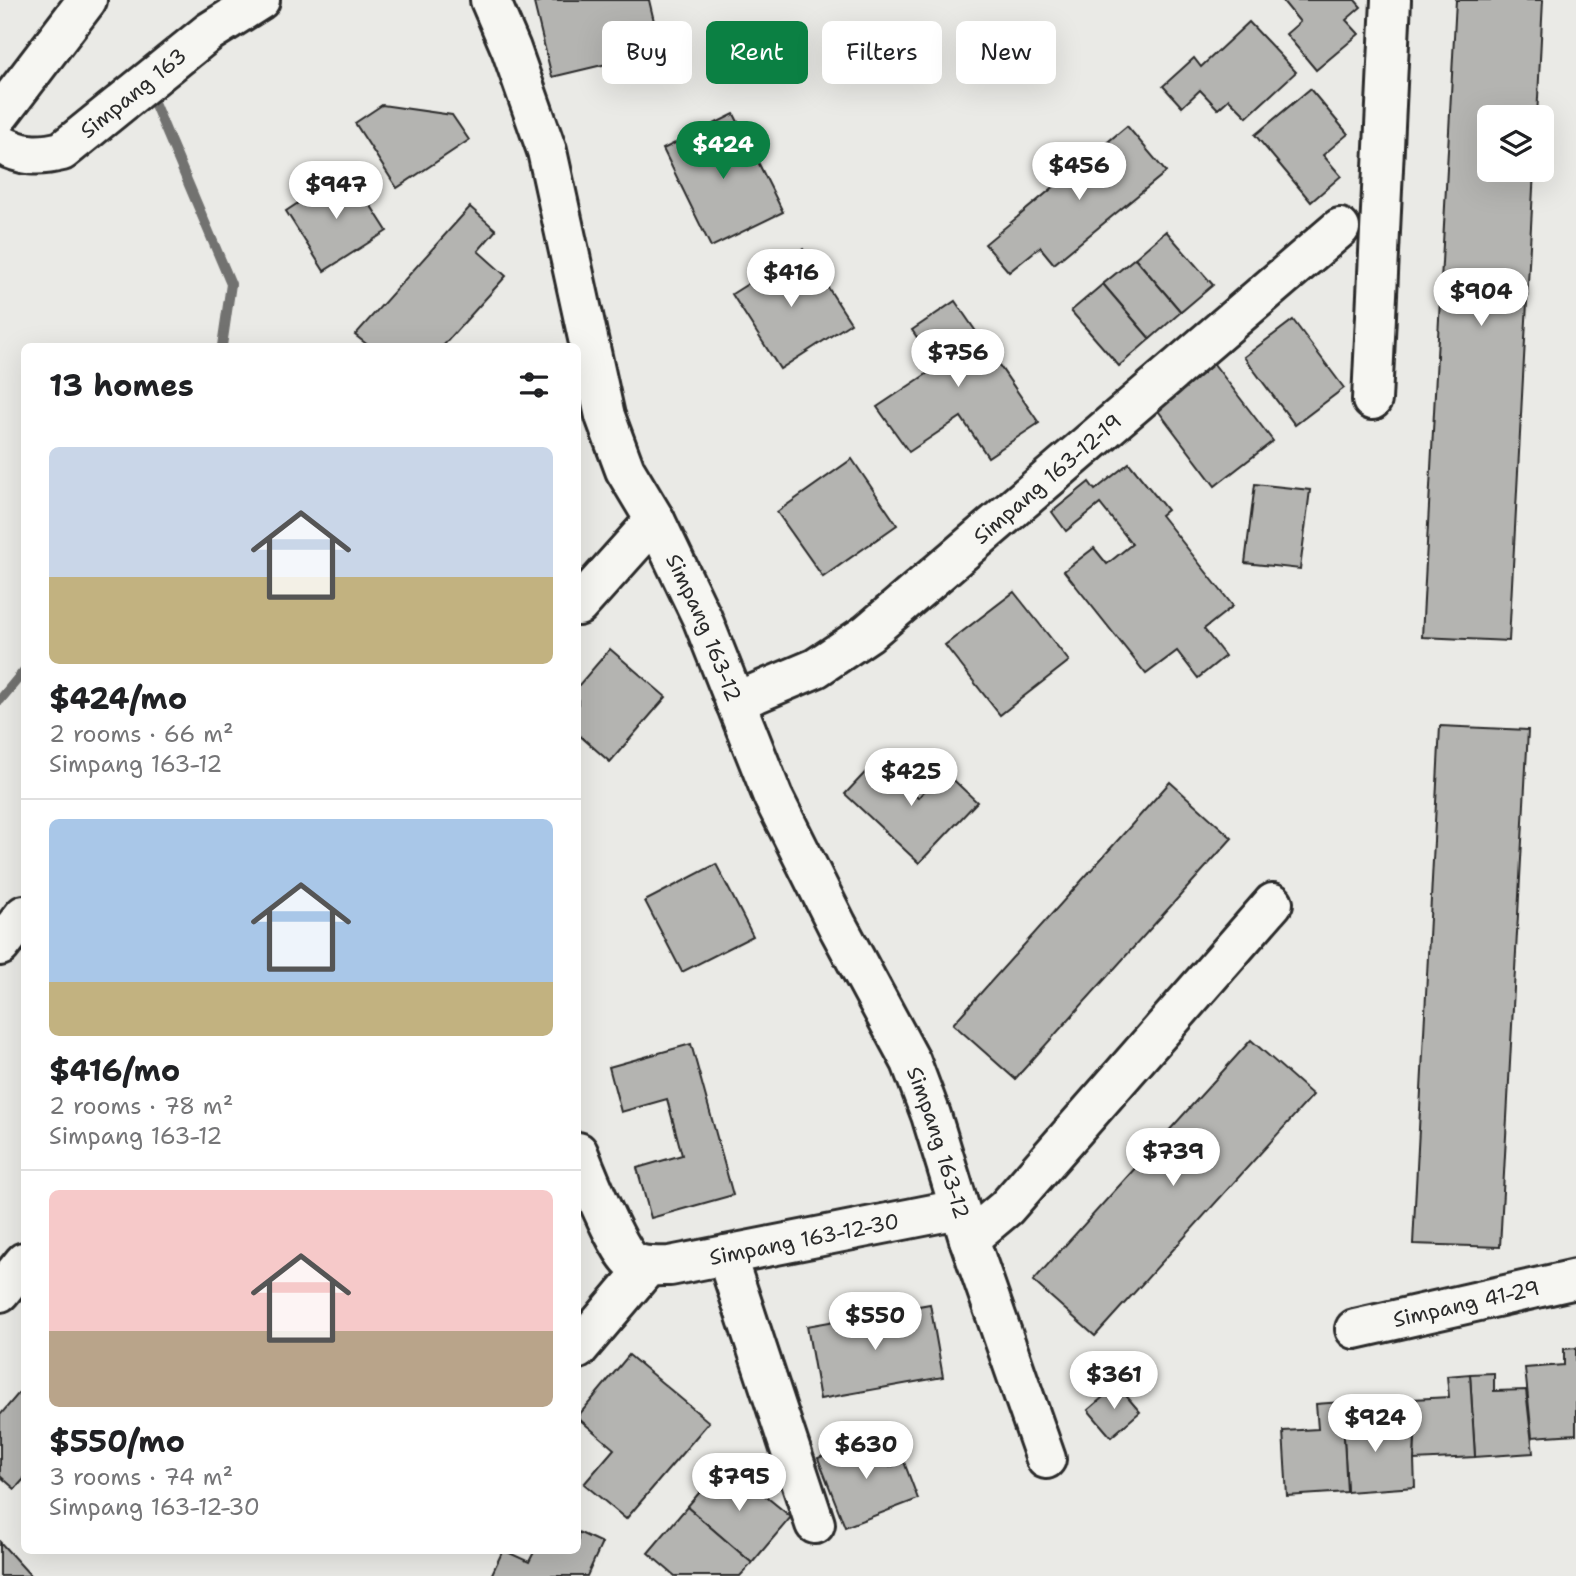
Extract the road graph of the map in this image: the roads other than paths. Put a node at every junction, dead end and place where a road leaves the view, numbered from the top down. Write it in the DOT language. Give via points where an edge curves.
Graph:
graph roads {
  1 [pos="87,0"];
  2 [pos="260,0"];
  3 [pos="490,0"];
  4 [pos="1391,0"];
  5 [pos="0,114"];
  6 [pos="0,144"];
  7 [pos="1340,228"];
  8 [pos="1372,400"];
  9 [pos="655,520"];
  10 [pos="581,603"];
  11 [pos="735,702"];
  12 [pos="1273,903"];
  13 [pos="21,919"];
  14 [pos="0,946"];
  15 [pos="581,1159"];
  16 [pos="964,1224"];
  17 [pos="726,1255"];
  18 [pos="21,1266"];
  19 [pos="648,1266"];
  20 [pos="1576,1279"];
  21 [pos="0,1292"];
  22 [pos="1355,1329"];
  23 [pos="581,1345"];
  24 [pos="1046,1459"];
  25 [pos="815,1524"];
  1 -- 5 [label="street"];
  2 -- 6 [label="street, Simpang 163" via="209,32 62,151 23,154"];
  3 -- 9 [label="street, Simpang 163-12" via="547,151 605,415 625,470"];
  4 -- 8 [label="street"];
  7 -- 11 [label="street, Simpang 163-12-19" via="868,633 816,668"];
  9 -- 10 [label="street"];
  9 -- 11 [label="street, Simpang 163-12" via="702,618"];
  11 -- 16 [label="street, Simpang 163-12" via="773,797 911,1062"];
  12 -- 16 [label="street, Simpang 163-12" via="1006,1208"];
  13 -- 14 [label="street"];
  15 -- 19 [label="street" via="621,1247 632,1261"];
  16 -- 17 [label="street, Simpang 163-12-30"];
  16 -- 24 [label="street, Simpang 163-12"];
  17 -- 19 [label="street, Simpang 163-12-30"];
  17 -- 25 [label="street"];
  18 -- 21 [label="street"];
  19 -- 23 [label="street"];
  20 -- 22 [label="street, Simpang 41-29"];
}
